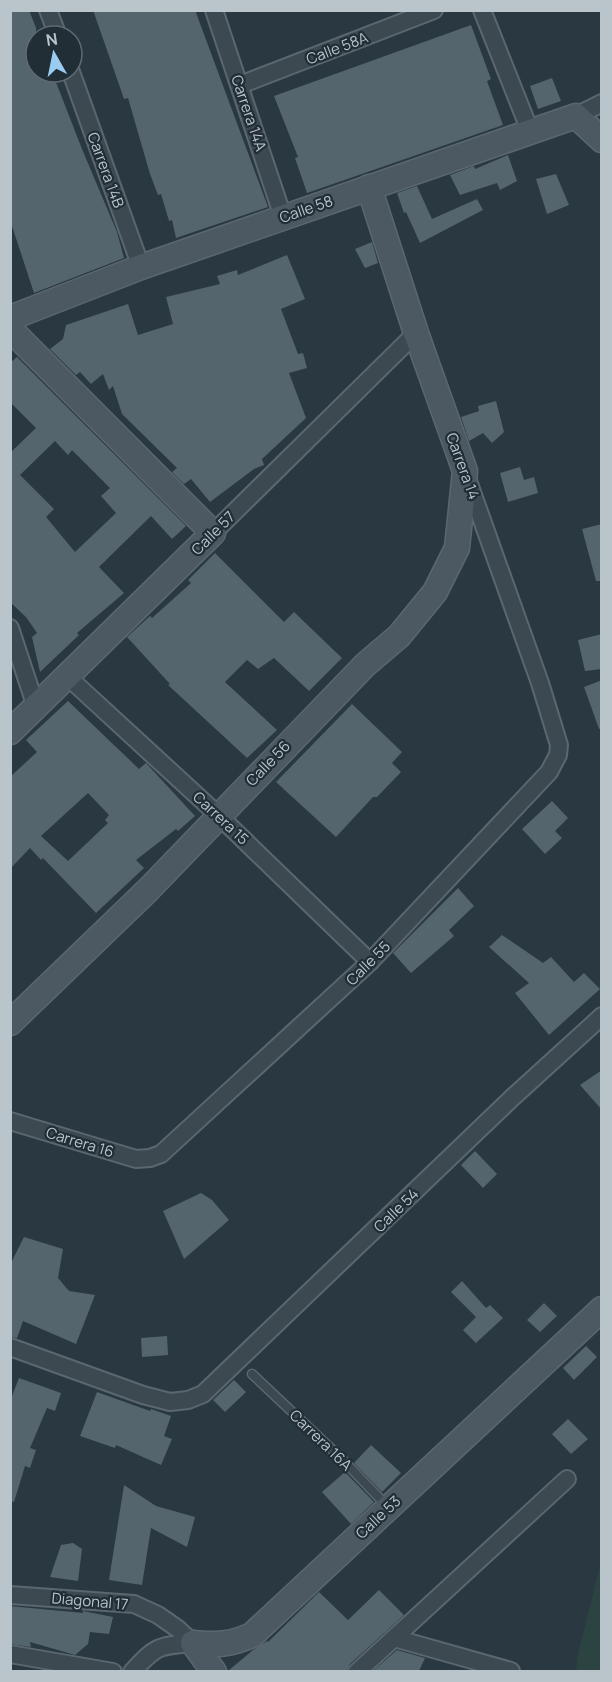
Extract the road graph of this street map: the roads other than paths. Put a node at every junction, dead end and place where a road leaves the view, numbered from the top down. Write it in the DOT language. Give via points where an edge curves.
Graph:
graph roads {
  1 [pos="213,10"];
  2 [pos="434,10"];
  3 [pos="482,10"];
  4 [pos="74,84"];
  5 [pos="240,85"];
  6 [pos="602,103"];
  7 [pos="576,116"];
  8 [pos="530,131"];
  9 [pos="602,140"];
  10 [pos="369,187"];
  11 [pos="283,217"];
  12 [pos="141,267"];
  13 [pos="10,318"];
  14 [pos="10,328"];
  15 [pos="416,333"];
  16 [pos="465,471"];
  17 [pos="213,533"];
  18 [pos="10,628"];
  19 [pos="68,677"];
  20 [pos="36,707"];
  21 [pos="10,732"];
  22 [pos="559,745"];
  23 [pos="218,815"];
  24 [pos="370,962"];
  25 [pos="602,1016"];
  26 [pos="10,1023"];
  27 [pos="10,1121"];
  28 [pos="150,1158"];
  29 [pos="602,1309"];
  30 [pos="10,1347"];
  31 [pos="252,1374"];
  32 [pos="567,1479"];
  33 [pos="388,1507"];
  34 [pos="10,1595"];
  35 [pos="394,1638"];
  36 [pos="193,1643"];
  37 [pos="10,1654"];
  38 [pos="113,1671"];
  39 [pos="132,1671"];
  40 [pos="214,1671"];
  41 [pos="357,1671"];
  42 [pos="511,1671"];
  1 -- 5 [label="street, Carrera 14A"];
  2 -- 5 [label="street, Calle 58A"];
  3 -- 8 [label="street"];
  4 -- 12 [label="street, Carrera 14B"];
  5 -- 11 [label="street, Carrera 14A"];
  6 -- 7 [label="street, Calle 58"];
  7 -- 8 [label="street, Calle 58"];
  7 -- 9 [label="street"];
  8 -- 10 [label="street, Calle 58"];
  10 -- 11 [label="street, Calle 58"];
  10 -- 15 [label="street, Carrera 14"];
  11 -- 12 [label="street, Calle 58"];
  12 -- 13 [label="street, Calle 58"];
  14 -- 17 [label="street"];
  15 -- 16 [label="street, Carrera 14"];
  15 -- 17 [label="street, Calle 57"];
  16 -- 22 [label="street, Carrera 14"];
  16 -- 23 [label="street, Calle 56" via="457,548 435,592 399,636 365,664"];
  17 -- 19 [label="street, Calle 57"];
  18 -- 20 [label="street"];
  19 -- 20 [label="street, Calle 57"];
  19 -- 23 [label="street, Carrera 15"];
  20 -- 21 [label="street, Calle 57"];
  22 -- 24 [label="street, Calle 55" via="549,772"];
  23 -- 24 [label="street, Carrera 15"];
  23 -- 26 [label="street, Calle 56" via="147,891"];
  24 -- 28 [label="street, Calle 55" via="161,1154"];
  25 -- 30 [label="street, Calle 54" via="203,1394 170,1402"];
  27 -- 28 [label="street, Carrera 16" via="136,1159"];
  29 -- 33 [label="street, Calle 53"];
  31 -- 33 [label="lane, Carrera 16A"];
  32 -- 35 [label="street"];
  33 -- 36 [label="street, Calle 53" via="252,1635 234,1643"];
  34 -- 36 [label="street, Diagonal 17" via="134,1604 158,1615"];
  35 -- 41 [label="street"];
  35 -- 42 [label="street"];
  36 -- 39 [label="street, Calle 53" via="151,1651"];
  36 -- 40 [label="street, Diagonal 17"];
  37 -- 38 [label="street"];
}
